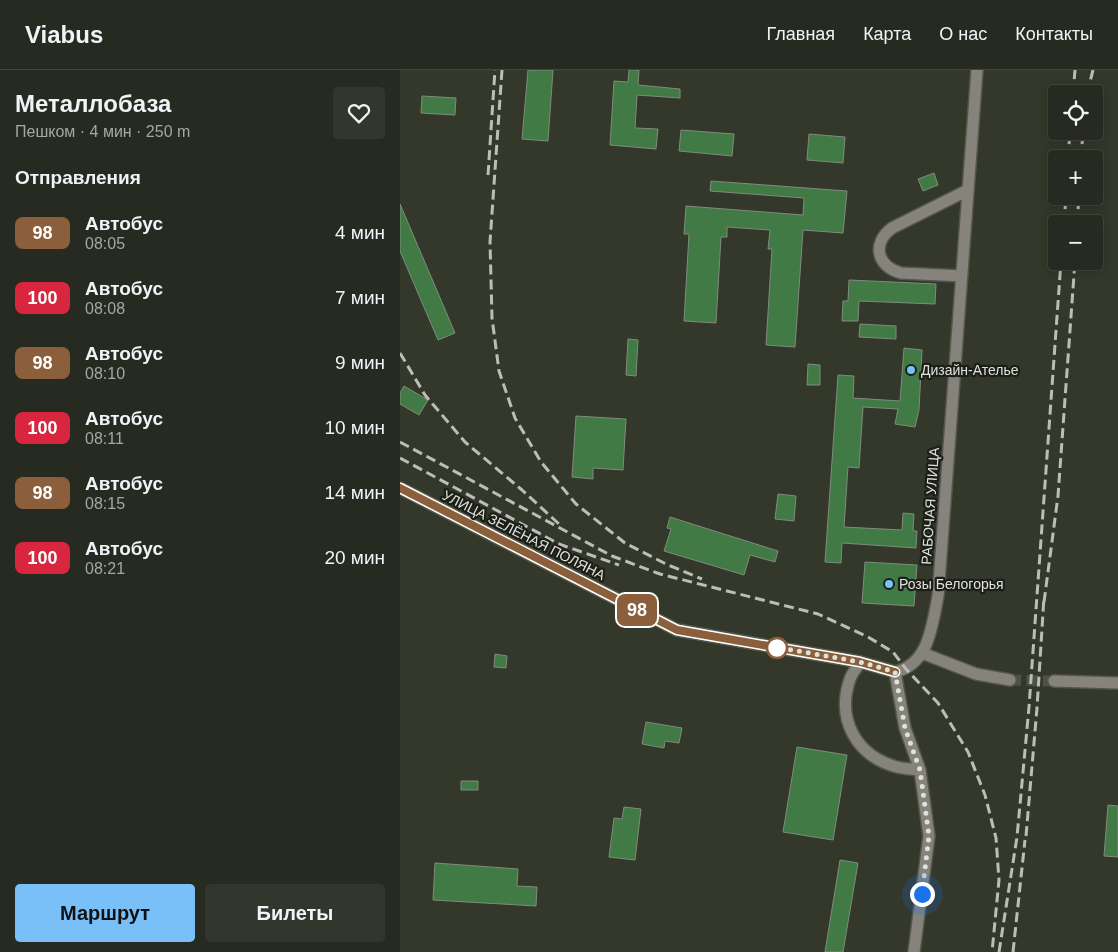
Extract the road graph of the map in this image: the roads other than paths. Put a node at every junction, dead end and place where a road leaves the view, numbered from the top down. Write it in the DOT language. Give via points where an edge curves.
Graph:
graph roads {
  1 [pos="977,70"];
  2 [pos="968,190"];
  3 [pos="962,276"];
  4 [pos="400,488"];
  5 [pos="922,653"];
  6 [pos="860,662"];
  7 [pos="895,672"];
  8 [pos="1010,680"];
  9 [pos="1054,681"];
  10 [pos="1118,683"];
  11 [pos="920,770"];
  12 [pos="914,952"];
  1 -- 2 [label="street, РАБОЧАЯ УЛИЦА"];
  2 -- 3 [label="street, РАБОЧАЯ УЛИЦА"];
  2 -- 3 [label="street" via="892,228 881,239 879,247 884,264 892,270"];
  3 -- 5 [label="street, РАБОЧАЯ УЛИЦА" via="938,596 932,630"];
  4 -- 6 [label="street, УЛИЦА ЗЕЛЁНАЯ ПОЛЯНА" via="677,630"];
  5 -- 7 [label="street, РАБОЧАЯ УЛИЦА" via="906,669"];
  5 -- 8 [label="street" via="976,674"];
  6 -- 7 [label="street, УЛИЦА ЗЕЛЁНАЯ ПОЛЯНА"];
  6 -- 11 [label="street" via="850,678 846,697 852,735 868,753 881,760 897,767"];
  7 -- 11 [label="street" via="905,728"];
  9 -- 10 [label="street"];
  11 -- 12 [label="street" via="929,836"];
}
